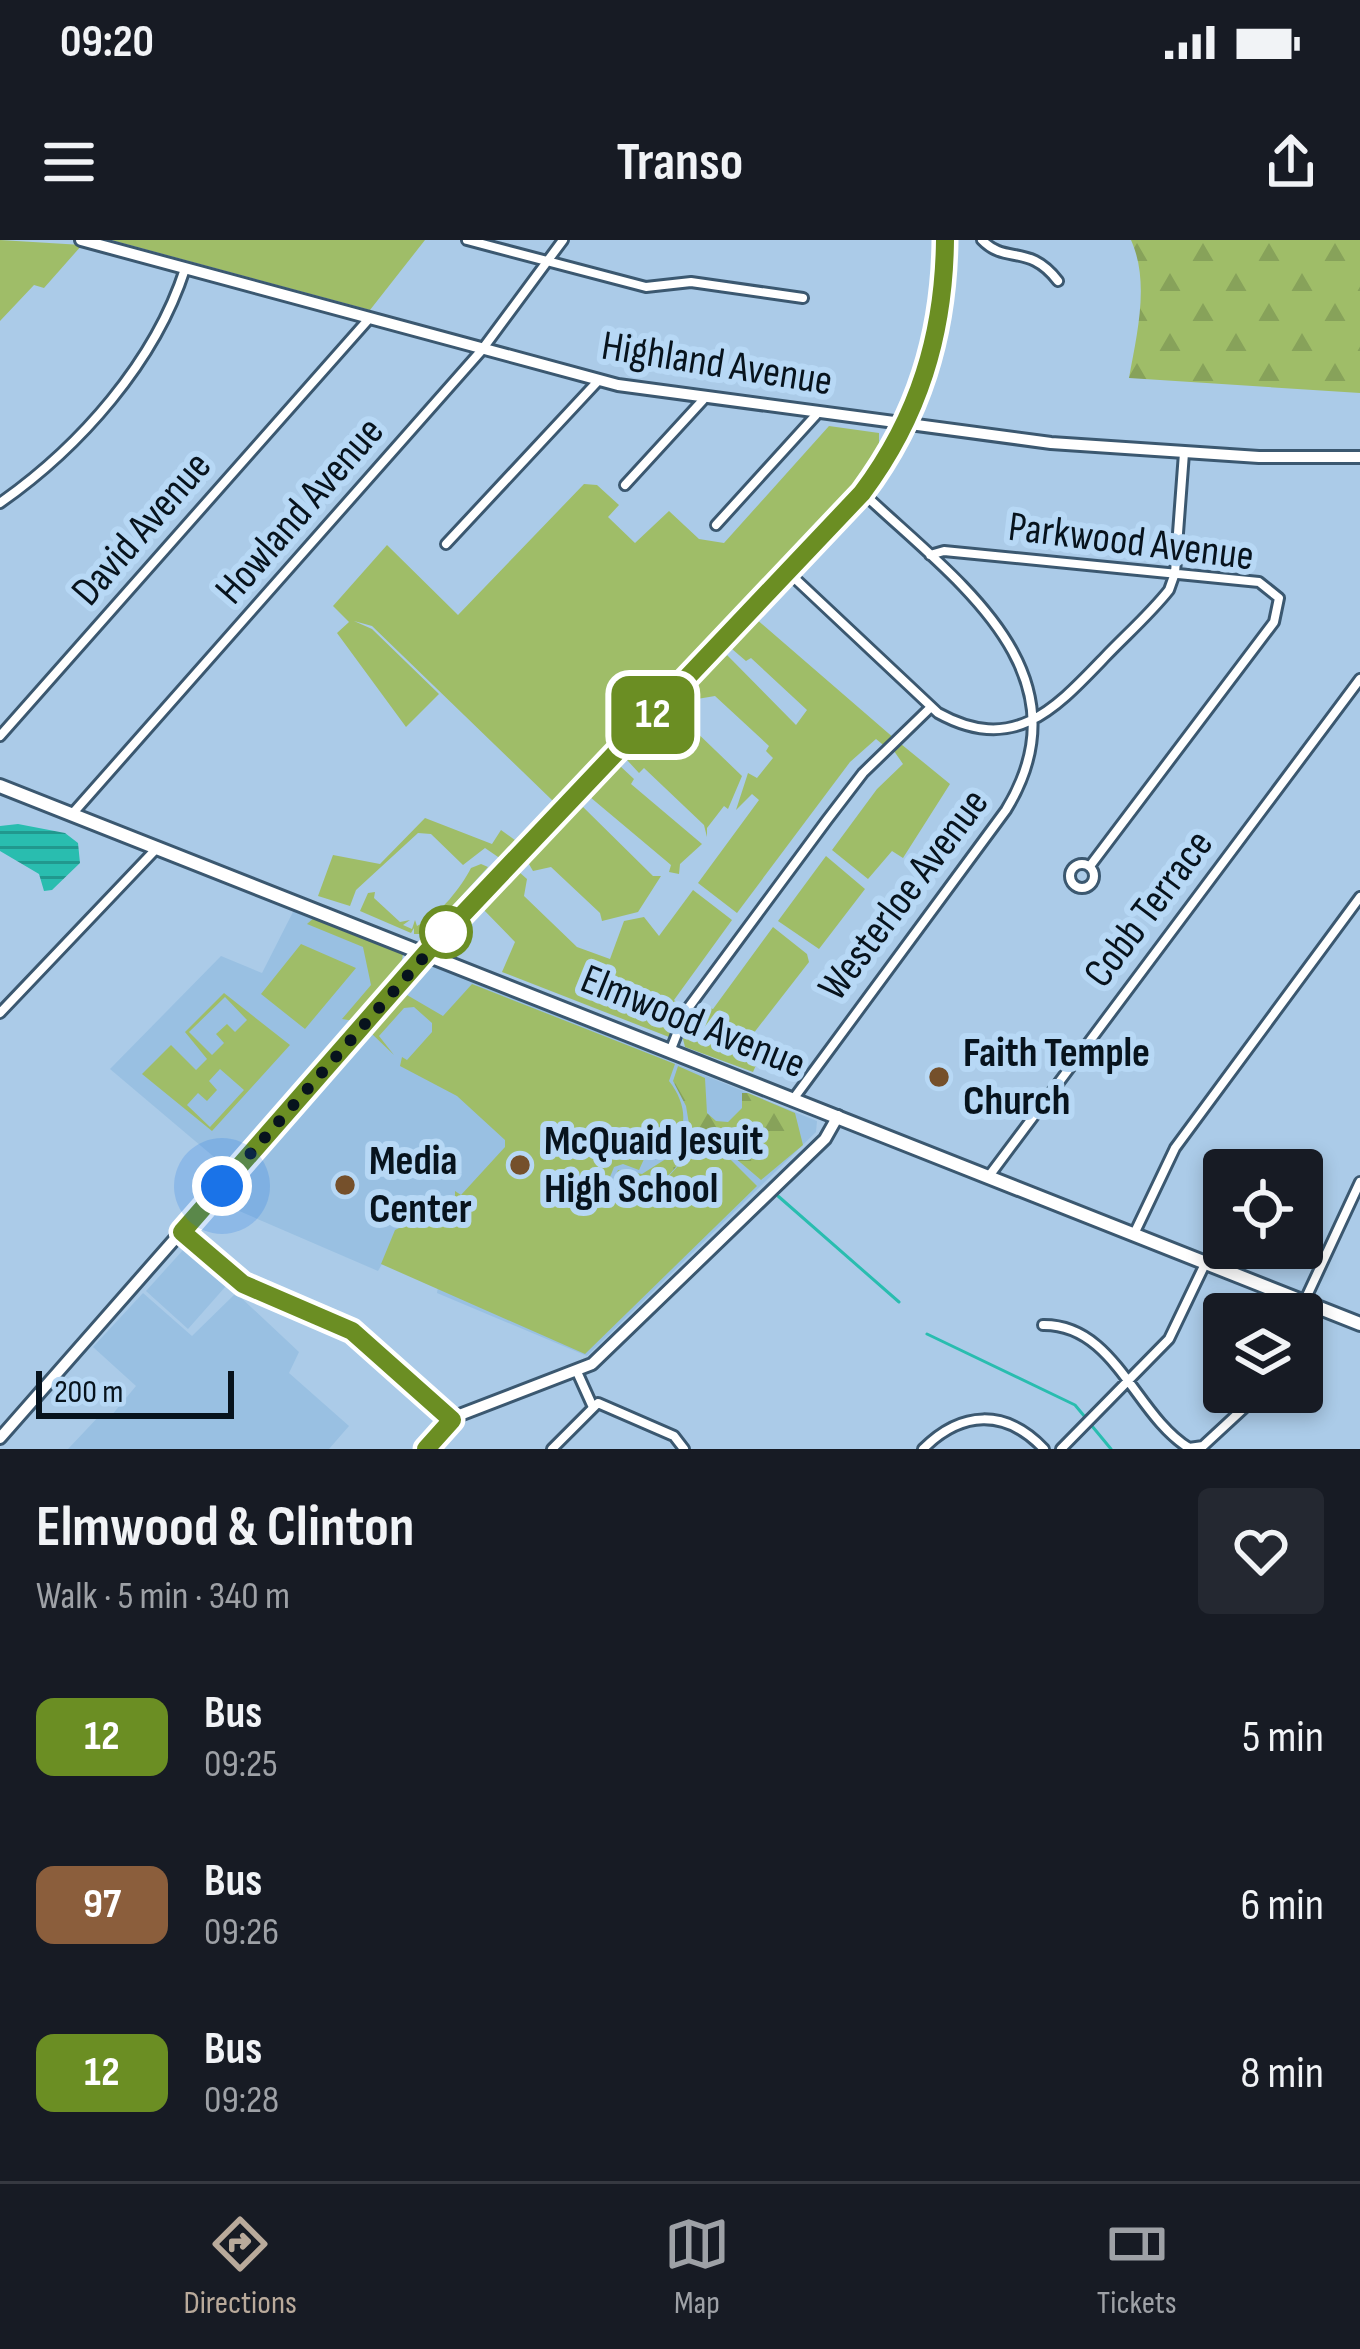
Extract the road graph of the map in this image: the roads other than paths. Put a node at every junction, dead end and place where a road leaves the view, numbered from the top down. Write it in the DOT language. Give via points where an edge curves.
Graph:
graph roads {
  1 [pos="81,240"];
  2 [pos="467,240"];
  3 [pos="563,240"];
  4 [pos="945,240"];
  5 [pos="982,240"];
  6 [pos="548,262"];
  7 [pos="185,269"];
  8 [pos="1058,281"];
  9 [pos="803,298"];
  10 [pos="367,321"];
  11 [pos="481,350"];
  12 [pos="598,381"];
  13 [pos="703,400"];
  14 [pos="816,415"];
  15 [pos="904,423"];
  16 [pos="1184,452"];
  17 [pos="1360,457"];
  18 [pos="625,485"];
  19 [pos="862,493"];
  20 [pos="0,502"];
  21 [pos="716,525"];
  22 [pos="446,544"];
  23 [pos="930,555"];
  24 [pos="788,572"];
  25 [pos="1175,573"];
  26 [pos="1360,680"];
  27 [pos="931,706"];
  28 [pos="1032,722"];
  29 [pos="0,736"];
  30 [pos="0,786"];
  31 [pos="73,814"];
  32 [pos="158,847"];
  33 [pos="1090,866"];
  34 [pos="1360,898"];
  35 [pos="427,952"];
  36 [pos="0,1013"];
  37 [pos="671,1049"];
  38 [pos="794,1098"];
  39 [pos="838,1116"];
  40 [pos="989,1176"];
  41 [pos="1360,1183"];
  42 [pos="1360,1202"];
  43 [pos="1346,1207"];
  44 [pos="182,1232"];
  45 [pos="1134,1234"];
  46 [pos="1203,1261"];
  47 [pos="1203,1267"];
  48 [pos="1222,1269"];
  49 [pos="1282,1293"];
  50 [pos="1308,1293"];
  51 [pos="1323,1309"];
  52 [pos="1360,1324"];
  53 [pos="1043,1325"];
  54 [pos="578,1373"];
  55 [pos="1126,1382"];
  56 [pos="592,1405"];
  57 [pos="1239,1413"];
  58 [pos="452,1420"];
  59 [pos="0,1438"];
  60 [pos="426,1449"];
  61 [pos="552,1449"];
  62 [pos="684,1449"];
  63 [pos="922,1449"];
  64 [pos="1043,1449"];
  65 [pos="1061,1449"];
  1 -- 7 [label="street, Highland Avenue"];
  2 -- 6 [label="street"];
  3 -- 6 [label="street, Howland Avenue"];
  4 -- 15 [label="street" via="939,330"];
  5 -- 8 [label="street" via="1037,258"];
  6 -- 9 [label="street" via="646,287 691,282"];
  6 -- 11 [label="street, Howland Avenue"];
  7 -- 10 [label="street, Highland Avenue"];
  7 -- 20 [label="street" via="137,369"];
  10 -- 11 [label="street, Highland Avenue"];
  10 -- 29 [label="street, David Avenue"];
  11 -- 12 [label="street, Highland Avenue"];
  11 -- 31 [label="street, Howland Avenue"];
  12 -- 13 [label="street, Highland Avenue"];
  12 -- 22 [label="street"];
  13 -- 14 [label="street, Highland Avenue"];
  13 -- 18 [label="street"];
  14 -- 15 [label="street, Highland Avenue"];
  14 -- 21 [label="street"];
  15 -- 16 [label="street, Highland Avenue"];
  15 -- 19 [label="street"];
  16 -- 17 [label="street, Highland Avenue"];
  16 -- 25 [label="street"];
  19 -- 23 [label="street, Westerloe Avenue"];
  19 -- 24 [label="street"];
  23 -- 25 [label="street, Parkwood Avenue"];
  23 -- 28 [label="street, Westerloe Avenue" via="1003,629 1024,675"];
  24 -- 27 [label="street"];
  24 -- 35 [label="street"];
  25 -- 28 [label="street" via="1165,595 1054,710"];
  25 -- 33 [label="street, Parkwood Avenue" via="1263,584 1279,598 1279,613"];
  26 -- 40 [label="street, Cobb Terrace"];
  27 -- 28 [label="street" via="969,725"];
  27 -- 37 [label="street" via="839,804 690,1004"];
  28 -- 38 [label="street, Westerloe Avenue" via="1024,771 1006,810"];
  30 -- 31 [label="main road, Elmwood Avenue"];
  31 -- 32 [label="main road, Elmwood Avenue"];
  32 -- 35 [label="main road, Elmwood Avenue"];
  32 -- 36 [label="street"];
  34 -- 45 [label="street" via="1175,1148"];
  35 -- 37 [label="main road, Elmwood Avenue"];
  35 -- 44 [label="street"];
  37 -- 38 [label="main road, Elmwood Avenue"];
  38 -- 39 [label="main road, Elmwood Avenue"];
  39 -- 40 [label="main road, Elmwood Avenue"];
  39 -- 54 [label="street" via="825,1139"];
  40 -- 45 [label="main road, Elmwood Avenue"];
  41 -- 43 [label="street"];
  42 -- 43 [label="street"];
  43 -- 50 [label="street"];
  44 -- 58 [label="street" via="243,1284 352,1331"];
  44 -- 59 [label="street"];
  45 -- 46 [label="main road, Elmwood Avenue"];
  47 -- 55 [label="street" via="1175,1332"];
  48 -- 49 [label="main road, Elmwood Avenue"];
  51 -- 52 [label="main road, Elmwood Avenue"];
  53 -- 55 [label="street" via="1065,1326 1097,1345"];
  54 -- 56 [label="street"];
  54 -- 58 [label="street"];
  55 -- 57 [label="street" via="1189,1448 1204,1446"];
  55 -- 65 [label="street"];
  56 -- 61 [label="street"];
  56 -- 62 [label="street" via="674,1436"];
  58 -- 60 [label="street"];
  63 -- 64 [label="street" via="946,1429 980,1418 1019,1428"];
}
